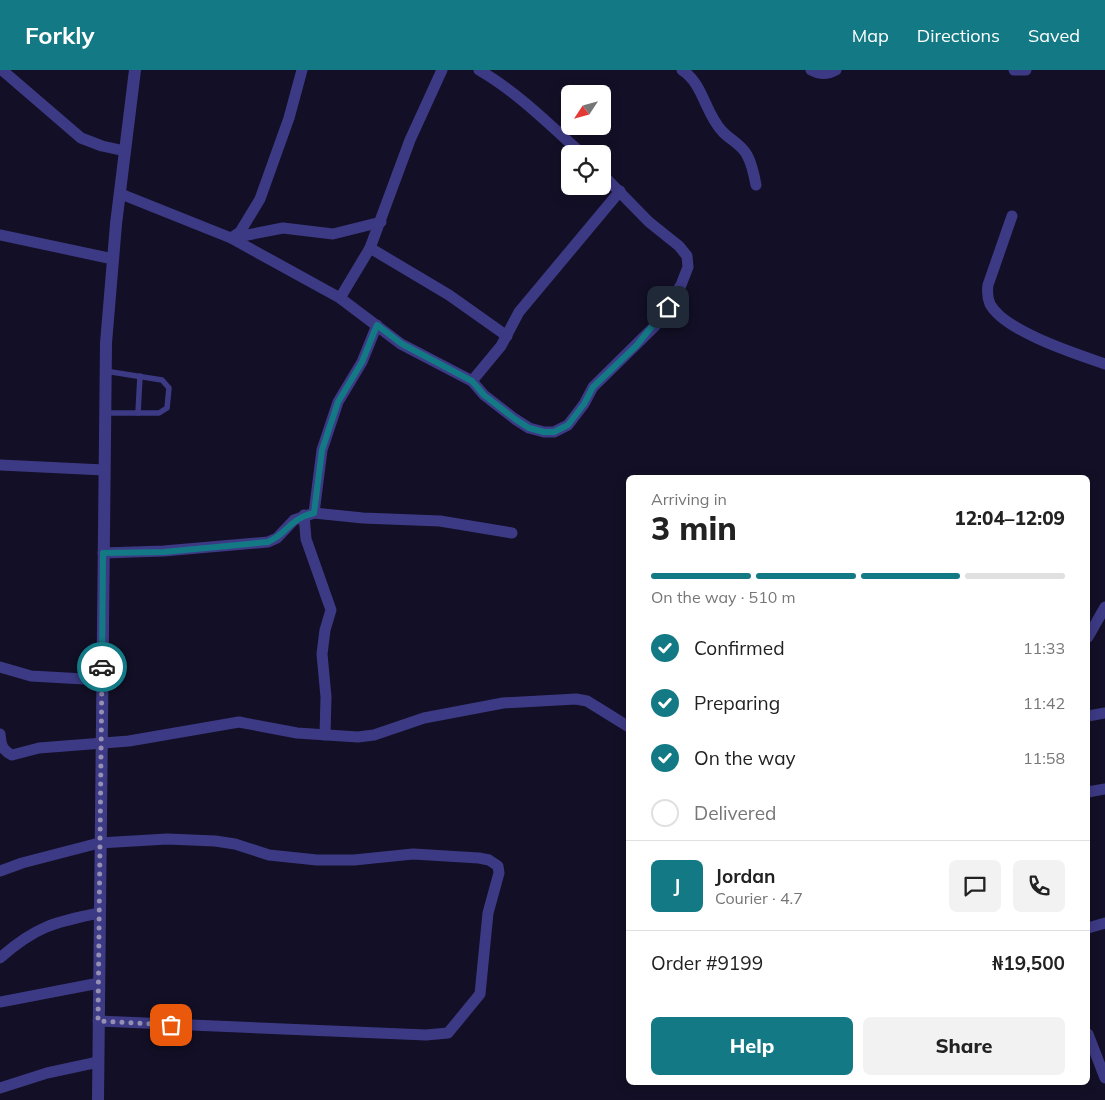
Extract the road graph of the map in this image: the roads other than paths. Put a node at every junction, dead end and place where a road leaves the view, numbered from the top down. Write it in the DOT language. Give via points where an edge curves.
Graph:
graph roads {
  1 [pos="2,70"];
  2 [pos="135,70"];
  3 [pos="302,70"];
  4 [pos="442,70"];
  5 [pos="479,70"];
  6 [pos="811,70"];
  7 [pos="836,70"];
  8 [pos="1014,70"];
  9 [pos="1026,70"];
  10 [pos="686,71"];
  11 [pos="572,145"];
  12 [pos="125,151"];
  13 [pos="611,182"];
  14 [pos="756,185"];
  15 [pos="620,191"];
  16 [pos="121,194"];
  17 [pos="1012,216"];
  18 [pos="381,222"];
  19 [pos="0,236"];
  20 [pos="231,238"];
  21 [pos="370,248"];
  22 [pos="113,259"];
  23 [pos="340,298"];
  24 [pos="377,325"];
  25 [pos="507,336"];
  26 [pos="1105,364"];
  27 [pos="106,371"];
  28 [pos="140,376"];
  29 [pos="472,381"];
  30 [pos="105,413"];
  31 [pos="138,413"];
  32 [pos="0,465"];
  33 [pos="104,470"];
  34 [pos="309,514"];
  35 [pos="512,533"];
  36 [pos="103,553"];
  37 [pos="1105,607"];
  38 [pos="1090,633"];
  39 [pos="0,667"];
  40 [pos="102,680"];
  41 [pos="1105,713"];
  42 [pos="1090,716"];
  43 [pos="626,725"];
  44 [pos="0,734"];
  45 [pos="325,735"];
  46 [pos="101,744"];
  47 [pos="1105,789"];
  48 [pos="1090,792"];
  49 [pos="100,843"];
  50 [pos="0,871"];
  51 [pos="99,913"];
  52 [pos="1105,923"];
  53 [pos="1090,927"];
  54 [pos="0,958"];
  55 [pos="99,983"];
  56 [pos="0,1002"];
  57 [pos="98,1021"];
  58 [pos="1090,1039"];
  59 [pos="98,1062"];
  60 [pos="1105,1078"];
  61 [pos="0,1088"];
  62 [pos="98,1100"];
  1 -- 12 [label="street" via="81,138"];
  2 -- 12 [label="street"];
  3 -- 20 [label="street" via="260,199 240,232"];
  4 -- 18 [label="street" via="410,140"];
  5 -- 11 [label="street" via="534,110"];
  6 -- 7 [label="street" via="818,74 830,74"];
  8 -- 9 [label="street"];
  10 -- 14 [label="street" via="718,126 746,154"];
  12 -- 16 [label="street"];
  13 -- 15 [label="street"];
  15 -- 25 [label="street" via="519,312"];
  15 -- 29 [label="street" via="687,256 688,267 681,285 655,326 593,387 568,425 554,432 529,428 484,395"];
  16 -- 20 [label="street"];
  16 -- 22 [label="street"];
  17 -- 26 [label="street" via="988,285 987,297 991,306 1012,325 1066,352"];
  18 -- 20 [label="street" via="333,234 283,228"];
  18 -- 21 [label="street"];
  19 -- 22 [label="street"];
  20 -- 23 [label="street"];
  21 -- 23 [label="street"];
  21 -- 25 [label="street" via="449,295"];
  22 -- 27 [label="street"];
  23 -- 24 [label="street"];
  24 -- 29 [label="street" via="402,344"];
  24 -- 34 [label="street" via="362,362 338,402 322,450"];
  25 -- 29 [label="street"];
  27 -- 28 [label="lane"];
  27 -- 30 [label="street"];
  28 -- 31 [label="lane"];
  28 -- 31 [label="lane" via="162,380 169,388 167,408"];
  30 -- 31 [label="lane"];
  30 -- 33 [label="street"];
  32 -- 33 [label="street"];
  33 -- 36 [label="street"];
  34 -- 35 [label="street" via="434,520"];
  34 -- 36 [label="street" via="294,520 277,538 268,542 164,552"];
  34 -- 45 [label="street" via="306,539 331,610 322,654"];
  36 -- 40 [label="street"];
  37 -- 38 [label="street"];
  39 -- 40 [label="street" via="31,676"];
  40 -- 46 [label="street"];
  41 -- 42 [label="street"];
  43 -- 45 [label="street" via="587,701 576,699 503,703 424,718 374,735"];
  44 -- 46 [label="street" via="1,745 12,755 39,748"];
  45 -- 46 [label="street" via="239,722"];
  46 -- 49 [label="street"];
  47 -- 48 [label="street"];
  49 -- 50 [label="street"];
  49 -- 51 [label="street"];
  49 -- 57 [label="street" via="194,838 235,844 269,855 317,860 413,854 479,858 498,866 499,873 488,913 480,994 448,1033 426,1036"];
  51 -- 54 [label="street" via="38,929"];
  51 -- 55 [label="street"];
  52 -- 53 [label="street"];
  55 -- 56 [label="street"];
  55 -- 57 [label="street"];
  57 -- 59 [label="street"];
  58 -- 60 [label="street"];
  59 -- 61 [label="street"];
  59 -- 62 [label="street"];
}
